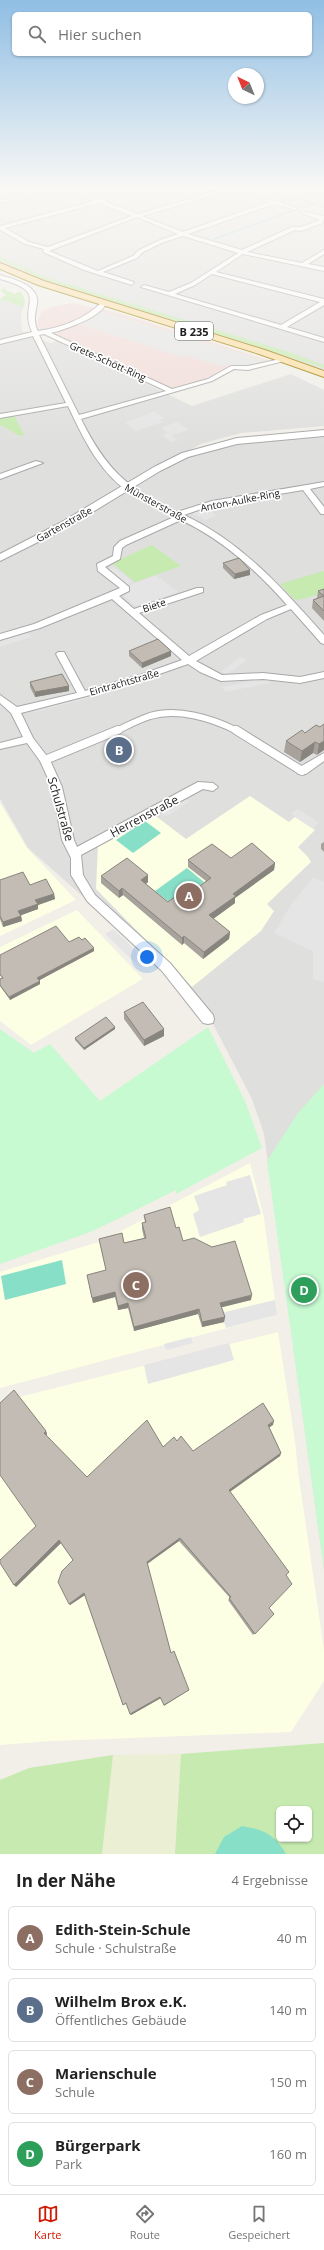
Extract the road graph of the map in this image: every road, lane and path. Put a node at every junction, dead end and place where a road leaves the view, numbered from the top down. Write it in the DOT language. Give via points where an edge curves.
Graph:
graph roads {
  1 [pos="23,276"];
  2 [pos="106,276"];
  3 [pos="204,276"];
  4 [pos="222,276"];
  5 [pos="0,277"];
  6 [pos="132,283"];
  7 [pos="144,287"];
  8 [pos="170,294"];
  9 [pos="324,302"];
  10 [pos="101,306"];
  11 [pos="283,327"];
  12 [pos="45,332"];
  13 [pos="35,333"];
  14 [pos="324,340"];
  15 [pos="1,342"];
  16 [pos="285,360"];
  17 [pos="324,374"];
  18 [pos="172,391"];
  19 [pos="70,404"];
  20 [pos="0,416"];
  21 [pos="77,418"];
  22 [pos="324,433"];
  23 [pos="39,463"];
  24 [pos="0,477"];
  25 [pos="324,484"];
  26 [pos="125,488"];
  27 [pos="305,488"];
  28 [pos="324,512"];
  29 [pos="178,516"];
  30 [pos="0,558"];
  31 [pos="200,590"];
  32 [pos="113,595"];
  33 [pos="293,606"];
  34 [pos="133,612"];
  35 [pos="0,638"];
  36 [pos="324,641"];
  37 [pos="61,654"];
  38 [pos="189,660"];
  39 [pos="324,675"];
  40 [pos="82,694"];
  41 [pos="0,698"];
  42 [pos="15,711"];
  43 [pos="29,739"];
  44 [pos="0,746"];
  45 [pos="324,756"];
  46 [pos="45,760"];
  47 [pos="302,771"];
  48 [pos="213,787"];
  49 [pos="76,856"];
  50 [pos="208,1019"];
  1 -- 10 [label="main road, B 235"];
  2 -- 6 [label="street"];
  3 -- 8 [label="street" via="193,284"];
  4 -- 9 [label="street"];
  5 -- 13 [label="street, Münsterstraße" via="23,285 32,294 34,299 29,315"];
  7 -- 8 [label="street"];
  8 -- 11 [label="street"];
  9 -- 11 [label="street"];
  10 -- 12 [label="street, Grete-Schött-Ring" via="64,327"];
  10 -- 16 [label="main road, B 235"];
  11 -- 14 [label="street"];
  12 -- 13 [label="street, Grete-Schött-Ring"];
  12 -- 18 [label="street, Grete-Schött-Ring"];
  13 -- 15 [label="street, Grete-Schött-Ring" via="18,335"];
  13 -- 19 [label="street, Münsterstraße"];
  16 -- 17 [label="main road, B 235"];
  16 -- 18 [label="street, Grete-Schött-Ring" via="248,368 232,368 210,380"];
  18 -- 21 [label="street, Grete-Schött-Ring"];
  19 -- 20 [label="street"];
  19 -- 21 [label="street, Münsterstraße"];
  21 -- 26 [label="street, Münsterstraße" via="101,461"];
  22 -- 26 [label="street, Gartenstraße" via="262,437 209,448 174,460"];
  23 -- 24 [label="street"];
  25 -- 27 [label="street, Anton-Aulke-Ring"];
  26 -- 29 [label="street, Münsterstraße"];
  26 -- 30 [label="street, Gartenstraße" via="64,525"];
  27 -- 28 [label="street"];
  27 -- 29 [label="street, Anton-Aulke-Ring" via="212,503"];
  29 -- 32 [label="street, Anton-Aulke-Ring" via="123,543 118,547 117,557 102,563 101,569 126,589"];
  29 -- 33 [label="street, Münsterstraße" via="211,532 233,547"];
  31 -- 34 [label="street, Biete"];
  32 -- 34 [label="street"];
  32 -- 35 [label="street"];
  33 -- 36 [label="street, Münsterstraße"];
  33 -- 38 [label="street, Eintrachtstraße" via="262,617"];
  34 -- 38 [label="street, Biete"];
  37 -- 40 [label="street"];
  38 -- 39 [label="street, Biete" via="221,678 263,676 300,680"];
  38 -- 40 [label="street, Eintrachtstraße" via="144,677"];
  40 -- 42 [label="street, Eintrachtstraße"];
  41 -- 42 [label="street"];
  42 -- 43 [label="street"];
  43 -- 44 [label="street"];
  43 -- 46 [label="street"];
  45 -- 47 [label="street"];
  46 -- 47 [label="street" via="151,716 164,713 190,714 225,725 263,744"];
  46 -- 49 [label="street, Schulstraße" via="57,786 68,840"];
  48 -- 49 [label="street, Herrenstraße" via="202,784"];
  49 -- 50 [label="street" via="76,875 91,898 166,967"];
}
